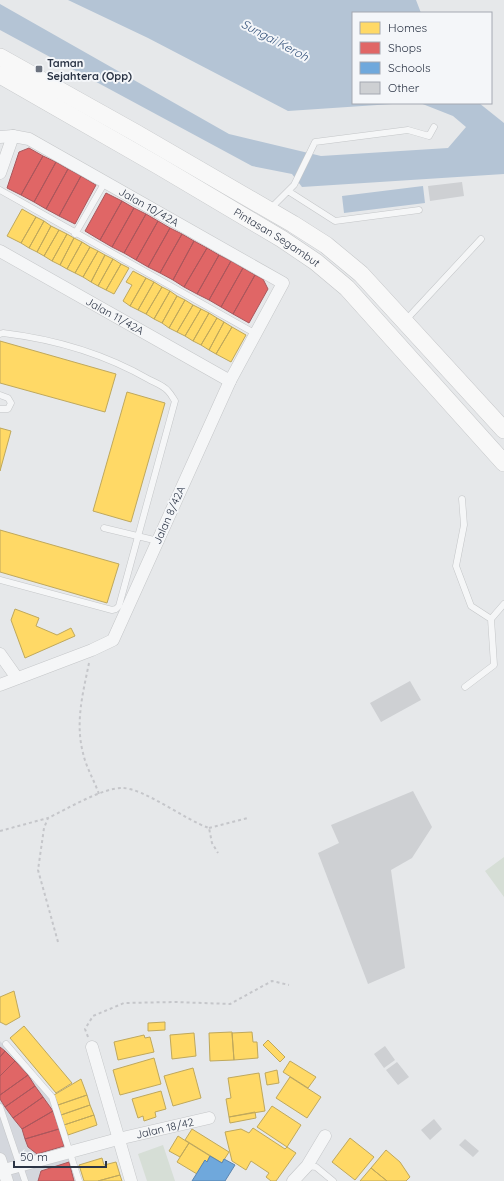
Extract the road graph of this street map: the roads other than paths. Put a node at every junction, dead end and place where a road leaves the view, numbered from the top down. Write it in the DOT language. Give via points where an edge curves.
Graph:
graph roads {
  1 [pos="0,57"];
  2 [pos="0,75"];
  3 [pos="434,127"];
  4 [pos="0,136"];
  5 [pos="13,136"];
  6 [pos="0,173"];
  7 [pos="105,182"];
  8 [pos="0,190"];
  9 [pos="288,191"];
  10 [pos="269,210"];
  11 [pos="419,210"];
  12 [pos="75,234"];
  13 [pos="481,238"];
  14 [pos="0,251"];
  15 [pos="283,283"];
  16 [pos="405,322"];
  17 [pos="0,334"];
  18 [pos="256,334"];
  19 [pos="230,381"];
  20 [pos="0,395"];
  21 [pos="0,409"];
  22 [pos="504,430"];
  23 [pos="504,463"];
  24 [pos="462,499"];
  25 [pos="104,528"];
  26 [pos="139,536"];
  27 [pos="158,541"];
  28 [pos="0,580"];
  29 [pos="504,604"];
  30 [pos="491,619"];
  31 [pos="0,654"];
  32 [pos="18,678"];
  33 [pos="0,685"];
  34 [pos="465,687"];
  35 [pos="6,1044"];
  36 [pos="92,1047"];
  37 [pos="0,1107"];
  38 [pos="209,1118"];
  39 [pos="325,1136"];
  40 [pos="118,1139"];
  41 [pos="70,1152"];
  42 [pos="20,1165"];
  43 [pos="307,1166"];
  44 [pos="4,1170"];
  45 [pos="25,1181"];
  46 [pos="79,1181"];
  47 [pos="131,1181"];
  48 [pos="293,1181"];
  49 [pos="333,1181"];
  1 -- 10 [label="main road, Pintasan Segambut"];
  2 -- 23 [label="main road, Pintasan Segambut" via="282,238 316,262 347,288"];
  3 -- 9 [label="lane" via="428,136 408,130 315,142 294,185"];
  4 -- 5 [label="street, Jalan 10/42A"];
  5 -- 6 [label="street"];
  5 -- 7 [label="street, Jalan 10/42A" via="29,140"];
  7 -- 12 [label="lane"];
  7 -- 15 [label="street, Jalan 10/42A"];
  8 -- 12 [label="lane"];
  9 -- 10 [label="lane"];
  9 -- 11 [label="lane" via="335,221"];
  10 -- 16 [label="main road, Pintasan Segambut" via="326,245 361,274"];
  12 -- 18 [label="lane"];
  13 -- 16 [label="lane"];
  14 -- 19 [label="street, Jalan 11/42A"];
  15 -- 18 [label="street, Jalan 8/42A"];
  16 -- 22 [label="main road, Pintasan Segambut"];
  17 -- 26 [label="lane" via="28,336 65,345 135,371 168,390 175,401"];
  18 -- 19 [label="street, Jalan 8/42A"];
  19 -- 27 [label="street, Jalan 8/42A"];
  20 -- 21 [label="lane" via="8,398 11,403 8,409"];
  24 -- 30 [label="lane" via="464,525 456,566 471,606"];
  25 -- 26 [label="lane"];
  26 -- 27 [label="lane"];
  26 -- 28 [label="lane" via="116,610"];
  27 -- 32 [label="street, Jalan 8/42A" via="113,640"];
  29 -- 30 [label="lane"];
  30 -- 34 [label="lane" via="494,665"];
  31 -- 32 [label="street"];
  32 -- 33 [label="street, Jalan 8/42A"];
  35 -- 41 [label="lane" via="52,1097"];
  36 -- 40 [label="street"];
  37 -- 42 [label="lane"];
  38 -- 40 [label="street, Jalan 18/42"];
  39 -- 43 [label="street"];
  40 -- 41 [label="street, Jalan 18/42"];
  40 -- 47 [label="street"];
  41 -- 42 [label="street, Jalan 18/42"];
  41 -- 46 [label="lane"];
  42 -- 44 [label="street, Jalan 18/42"];
  42 -- 45 [label="lane"];
  43 -- 48 [label="street"];
  43 -- 49 [label="lane" via="316,1167"];
}
